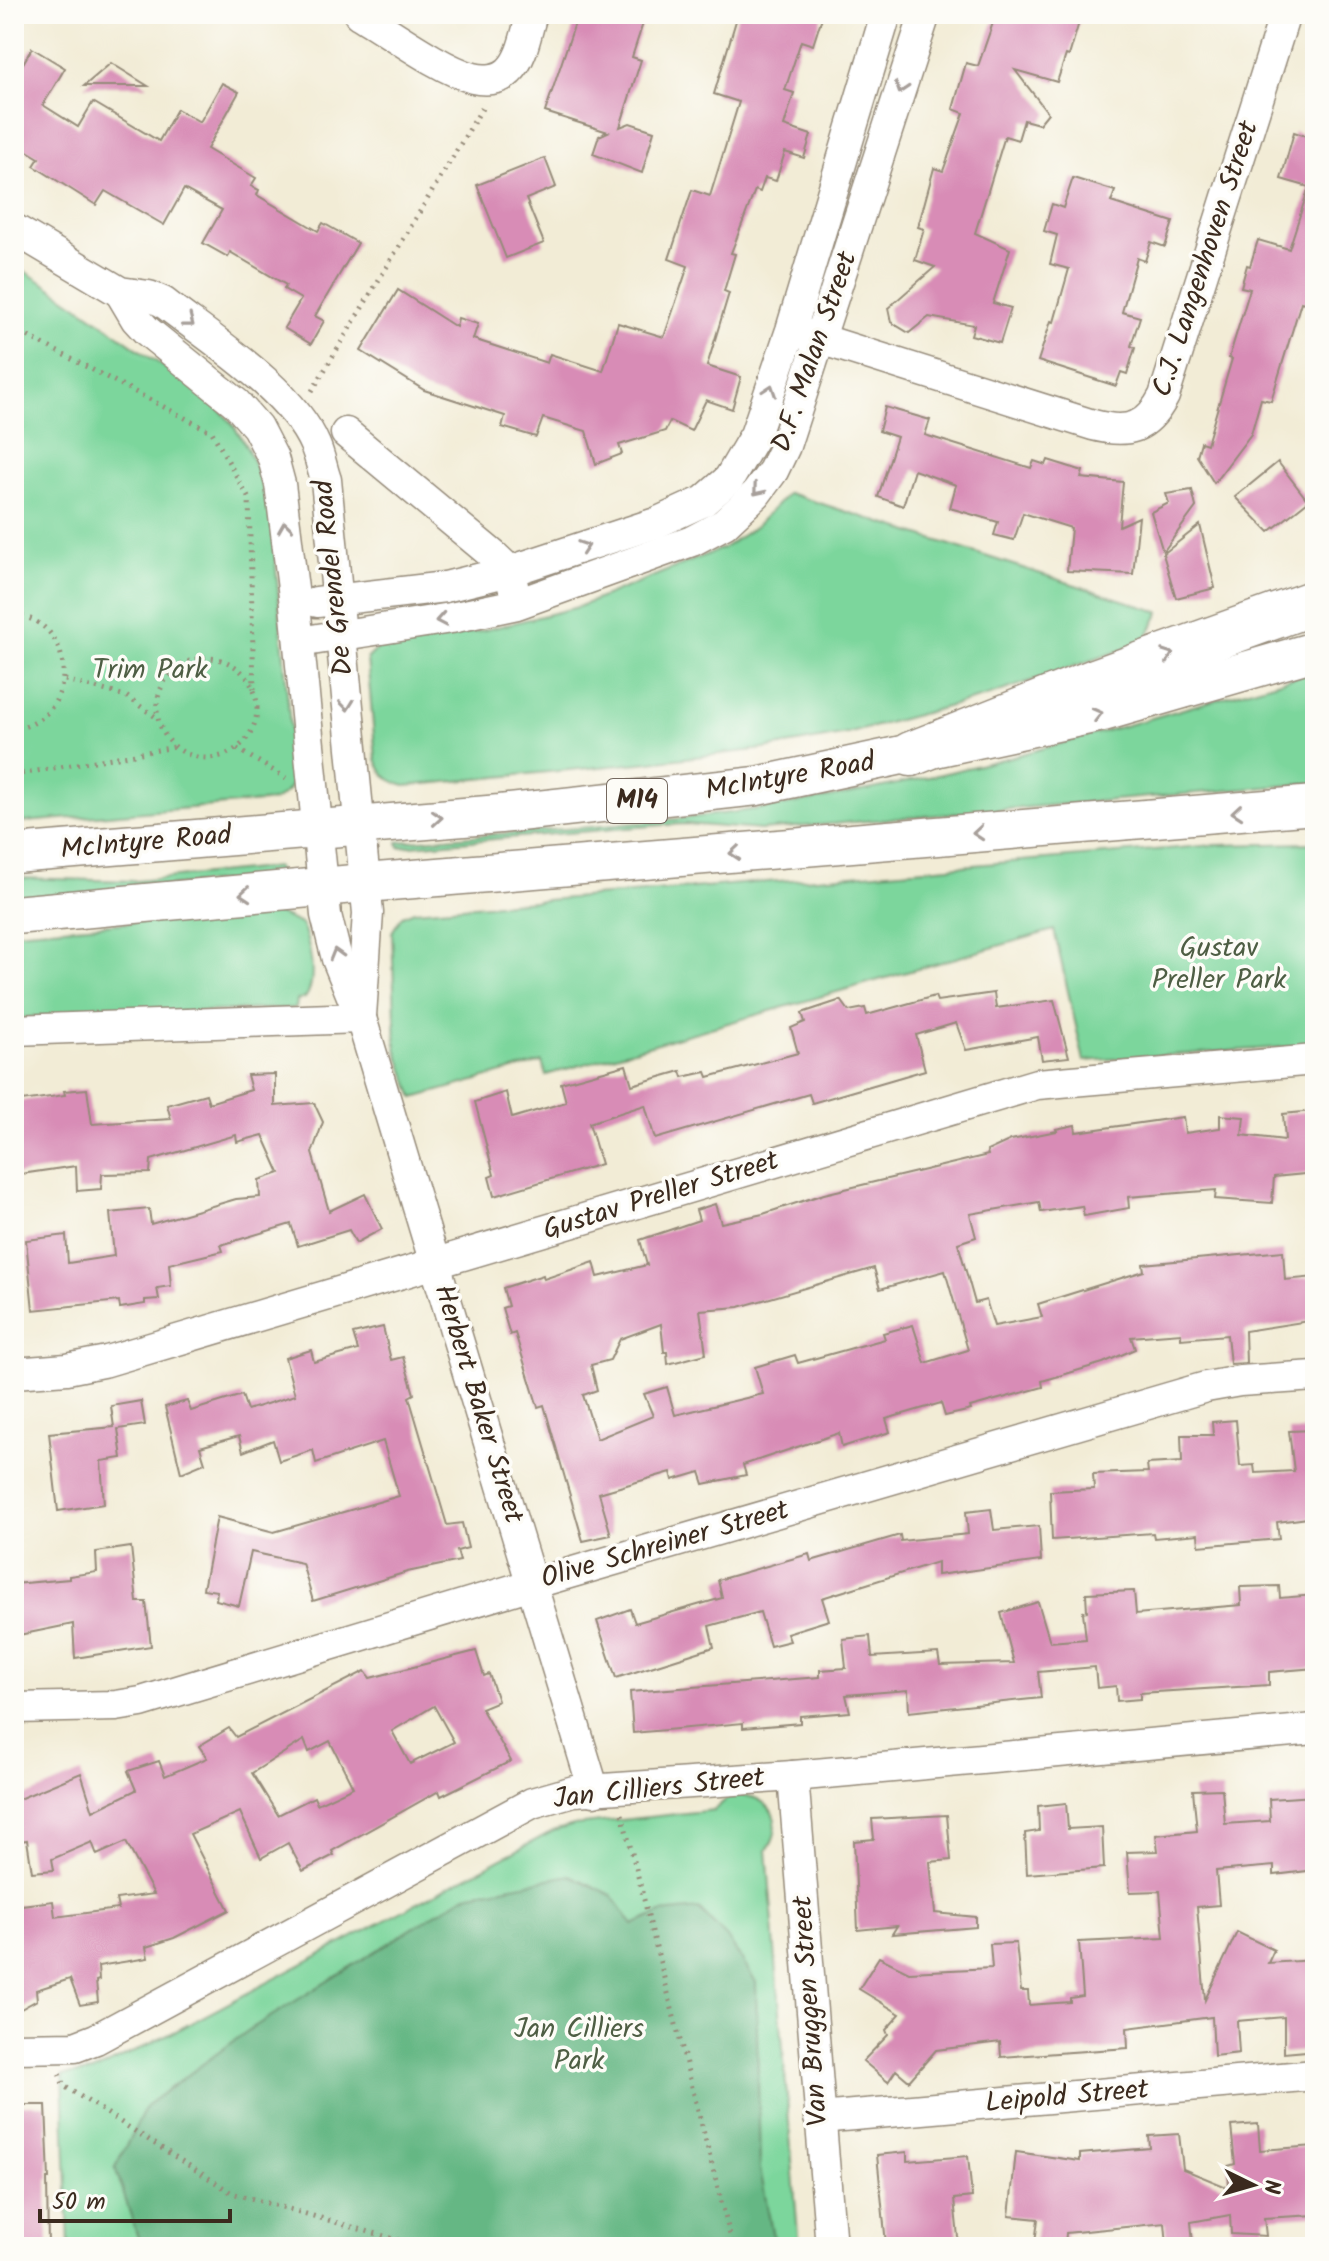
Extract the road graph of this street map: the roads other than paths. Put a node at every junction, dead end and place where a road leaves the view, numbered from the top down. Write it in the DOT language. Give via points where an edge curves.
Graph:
graph roads {
  1 [pos="359,14"];
  2 [pos="532,14"];
  3 [pos="886,14"];
  4 [pos="925,14"];
  5 [pos="1285,14"];
  6 [pos="14,229"];
  7 [pos="120,292"];
  8 [pos="791,330"];
  9 [pos="821,339"];
  10 [pos="346,433"];
  11 [pos="510,571"];
  12 [pos="337,600"];
  13 [pos="1315,602"];
  14 [pos="517,604"];
  15 [pos="295,605"];
  16 [pos="340,637"];
  17 [pos="299,642"];
  18 [pos="1315,651"];
  19 [pos="911,754"];
  20 [pos="1315,805"];
  21 [pos="360,824"];
  22 [pos="316,828"];
  23 [pos="14,854"];
  24 [pos="365,883"];
  25 [pos="323,887"];
  26 [pos="14,915"];
  27 [pos="361,1018"];
  28 [pos="14,1030"];
  29 [pos="1315,1060"];
  30 [pos="435,1264"];
  31 [pos="14,1373"];
  32 [pos="1315,1376"];
  33 [pos="532,1584"];
  34 [pos="14,1708"];
  35 [pos="1315,1729"];
  36 [pos="793,1776"];
  37 [pos="594,1791"];
  38 [pos="14,2048"];
  39 [pos="1315,2075"];
  40 [pos="819,2118"];
  41 [pos="831,2247"];
  1 -- 2 [label="street" via="476,79 510,68"];
  3 -- 8 [label="street, D.F. Malan Street"];
  4 -- 9 [label="street, D.F. Malan Street, one-way"];
  5 -- 9 [label="street, C.J. Langenhoven Street" via="1164,396 1150,418 1119,429 1093,425"];
  6 -- 7 [label="street, De Grendel Road"];
  7 -- 12 [label="street, De Grendel Road, one-way" via="163,302 266,382 298,416 315,444 326,480"];
  15 -- 7 [label="street, De Grendel Road, one-way" via="280,484 257,427 236,403 147,331"];
  8 -- 9 [label="street, C.J. Langenhoven Street"];
  11 -- 8 [label="street, D.F. Malan Street, one-way" via="656,523 704,501 745,457"];
  9 -- 14 [label="street, D.F. Malan Street, one-way" via="773,471 724,524 692,541"];
  10 -- 11 [label="street, De Grendel Road"];
  11 -- 12 [label="street, D.F. Malan Street" via="445,587"];
  11 -- 14 [label="street"];
  12 -- 15 [label="street, D.F. Malan Street"];
  12 -- 16 [label="street, De Grendel Road"];
  19 -- 13 [label="highway, one-way"];
  14 -- 16 [label="street, D.F. Malan Street, one-way"];
  15 -- 17 [label="street, De Grendel Road"];
  16 -- 17 [label="street, D.F. Malan Street"];
  16 -- 21 [label="street, De Grendel Road, one-way"];
  17 -- 22 [label="street, De Grendel Road"];
  19 -- 18 [label="main road, McIntyre Road / M14, one-way" via="1103,712"];
  21 -- 19 [label="main road, McIntyre Road / M14, one-way" via="757,786"];
  20 -- 24 [label="main road, M14, one-way"];
  21 -- 22 [label="main road, McIntyre Road / M14"];
  21 -- 24 [label="street, De Grendel Road"];
  22 -- 23 [label="main road, McIntyre Road / M14"];
  22 -- 25 [label="street, De Grendel Road"];
  24 -- 25 [label="main road, M14"];
  24 -- 27 [label="street, Herbert Baker Street"];
  25 -- 26 [label="main road, M14, one-way"];
  27 -- 25 [label="street, Herbert Baker Street, one-way" via="337,959"];
  27 -- 28 [label="street"];
  27 -- 30 [label="street, Herbert Baker Street"];
  29 -- 30 [label="street, Gustav Preller Street" via="1037,1084"];
  30 -- 31 [label="street, Gustav Preller Street" via="107,1361"];
  30 -- 33 [label="street, Herbert Baker Street"];
  32 -- 33 [label="street, Olive Schreiner Street" via="1206,1387"];
  33 -- 34 [label="street, Olive Schreiner Street" via="141,1702"];
  33 -- 37 [label="street, Herbert Baker Street"];
  35 -- 36 [label="street, Jan Cilliers Street"];
  36 -- 37 [label="street, Jan Cilliers Street"];
  36 -- 40 [label="street, Van Bruggen Street"];
  37 -- 38 [label="street, Jan Cilliers Street" via="532,1803 96,2039 75,2047"];
  39 -- 40 [label="street, Leipold Street"];
  40 -- 41 [label="street, Van Bruggen Street"];
}
